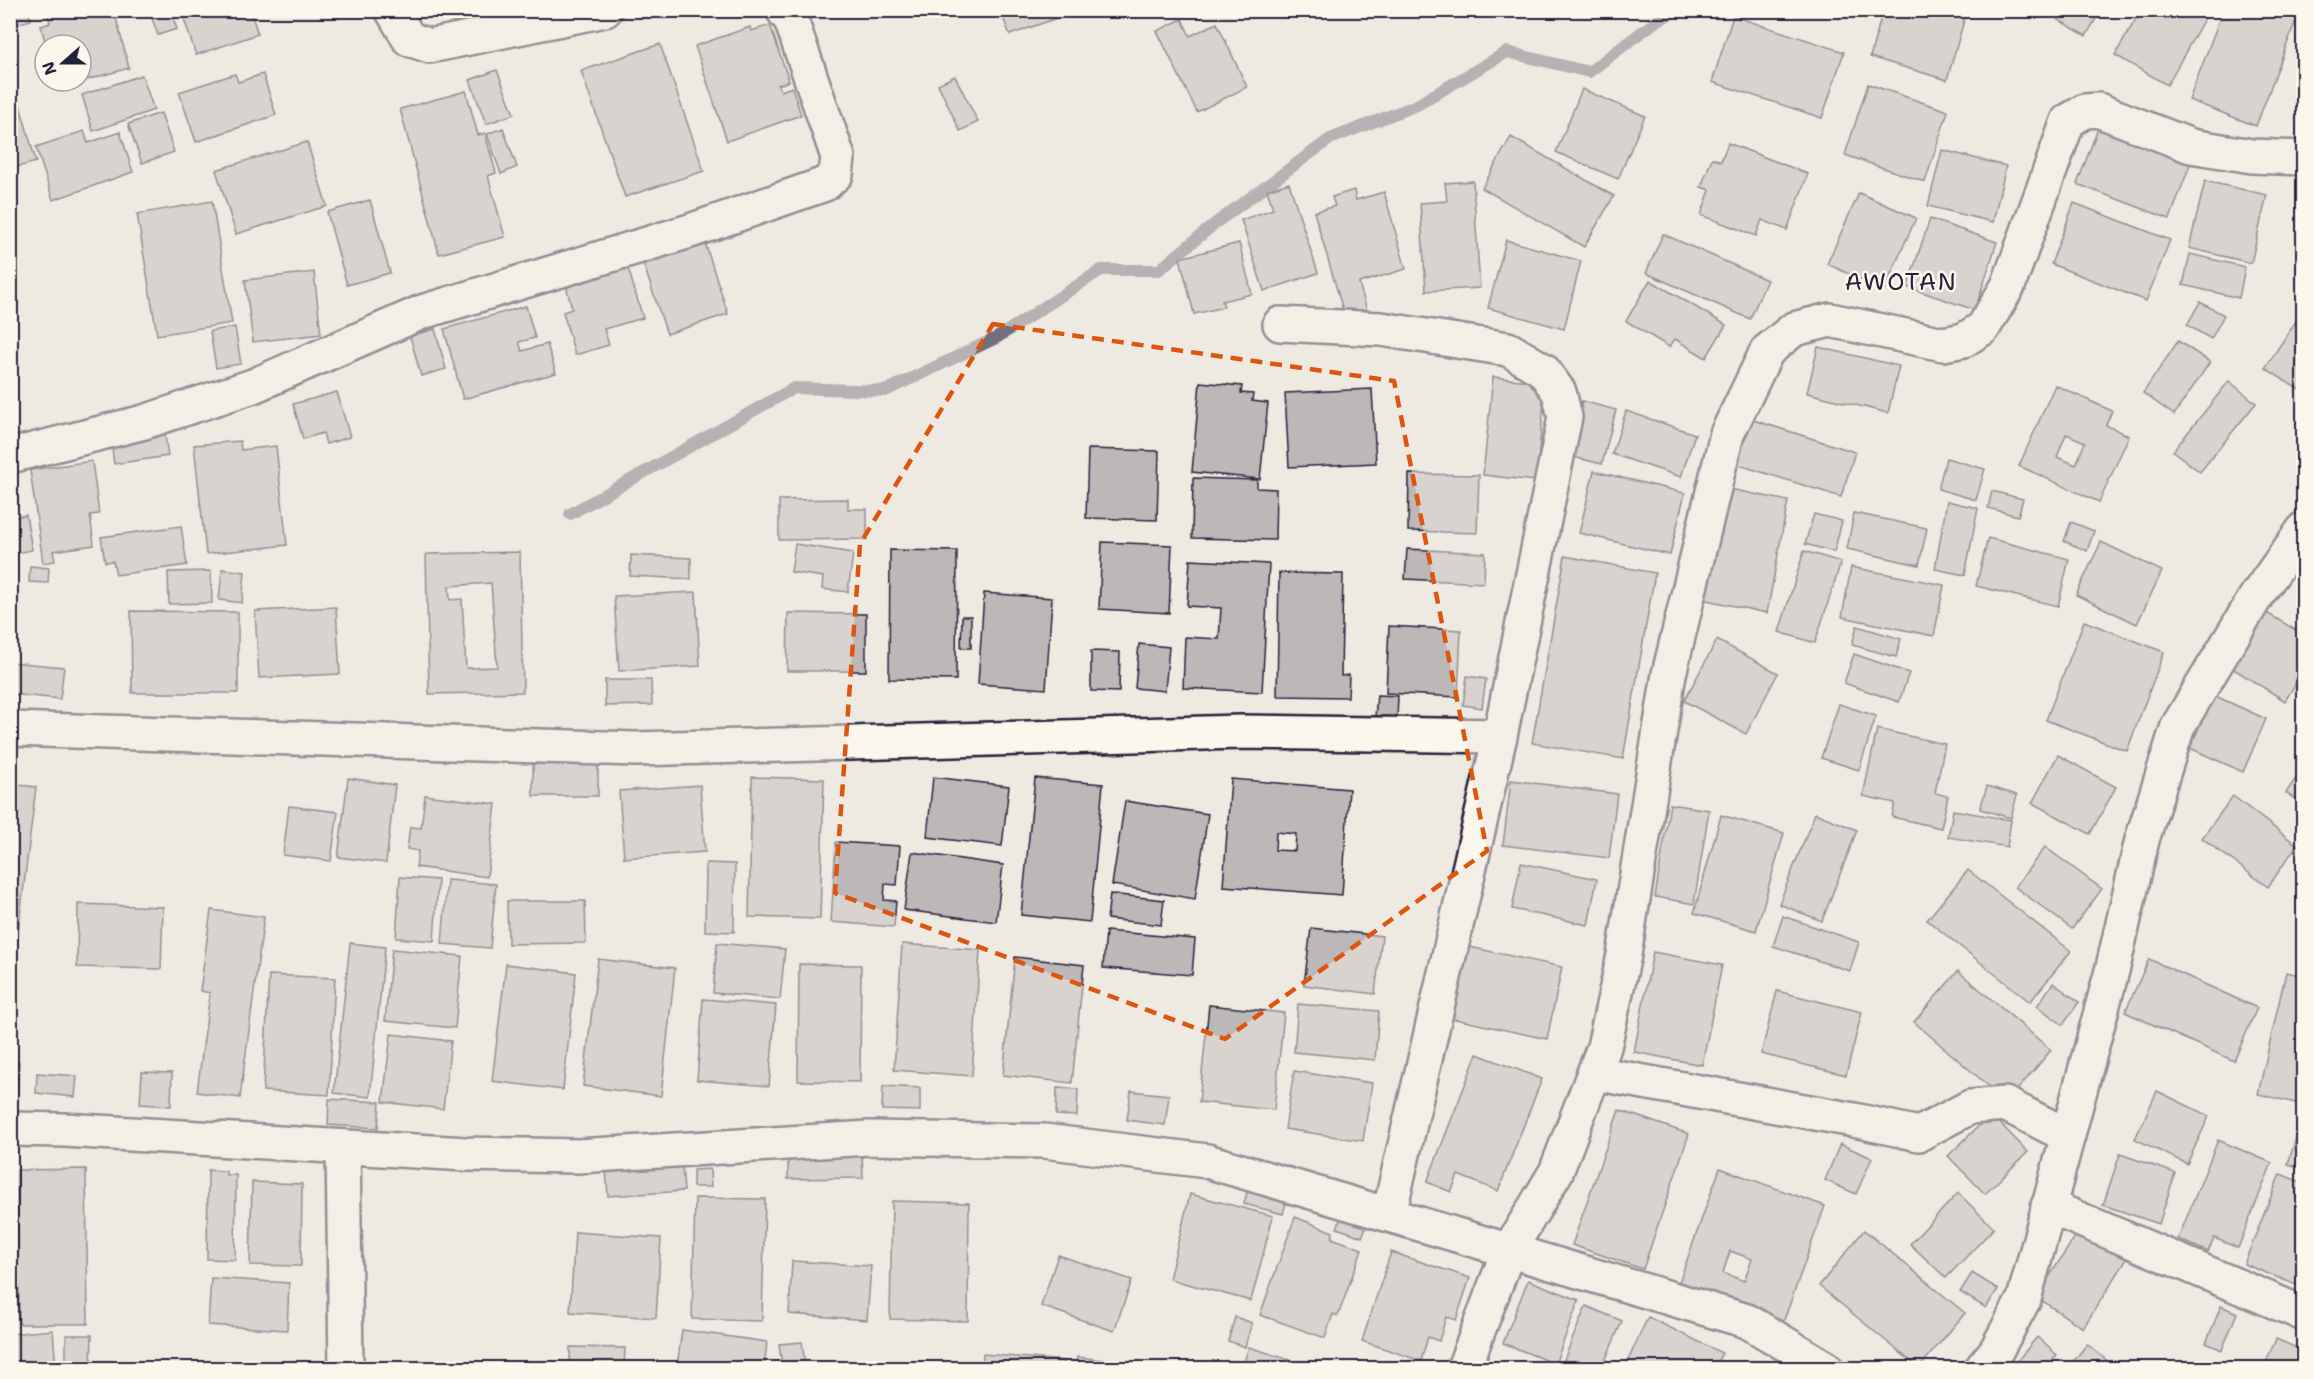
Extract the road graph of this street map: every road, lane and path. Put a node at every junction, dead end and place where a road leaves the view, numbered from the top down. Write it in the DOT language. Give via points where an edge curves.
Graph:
graph roads {
  1 [pos="392,10"];
  2 [pos="604,10"];
  3 [pos="789,14"];
  4 [pos="2304,158"];
  5 [pos="1280,324"];
  6 [pos="10,456"];
  7 [pos="2304,529"];
  8 [pos="10,729"];
  9 [pos="1500,736"];
  10 [pos="1594,1073"];
  11 [pos="10,1129"];
  12 [pos="2068,1136"];
  13 [pos="343,1147"];
  14 [pos="2048,1206"];
  15 [pos="1389,1214"];
  16 [pos="1508,1252"];
  17 [pos="2304,1314"];
  18 [pos="346,1368"];
  19 [pos="1464,1368"];
  20 [pos="1826,1368"];
  21 [pos="1982,1368"];
  1 -- 2 [label="street" via="409,39 430,46"];
  3 -- 6 [label="street" via="838,157 836,174 825,184 690,231 422,312 253,386 144,422"];
  4 -- 10 [label="street" via="2252,156 2191,146 2098,110 2085,111 2068,121 2008,286 1983,328 1964,340 1943,344 1830,320 1794,329 1767,351 1727,434 1672,663 1624,955 1604,1047"];
  5 -- 9 [label="street" via="1381,329 1509,349 1543,370 1559,392 1565,417"];
  7 -- 12 [label="street" via="2257,595 2178,726 2142,840"];
  8 -- 9 [label="street" via="636,749 1240,732"];
  9 -- 15 [label="street"];
  10 -- 12 [label="street" via="1919,1134 1970,1107 2005,1104"];
  10 -- 16 [label="street" via="1556,1172"];
  11 -- 13 [label="street"];
  12 -- 14 [label="street"];
  13 -- 15 [label="street" via="578,1156 869,1138 1044,1140 1207,1161"];
  13 -- 18 [label="street"];
  14 -- 17 [label="street"];
  14 -- 21 [label="street" via="2024,1299 1996,1351"];
  15 -- 16 [label="street"];
  16 -- 19 [label="street"];
  16 -- 20 [label="street" via="1747,1321"];
}
